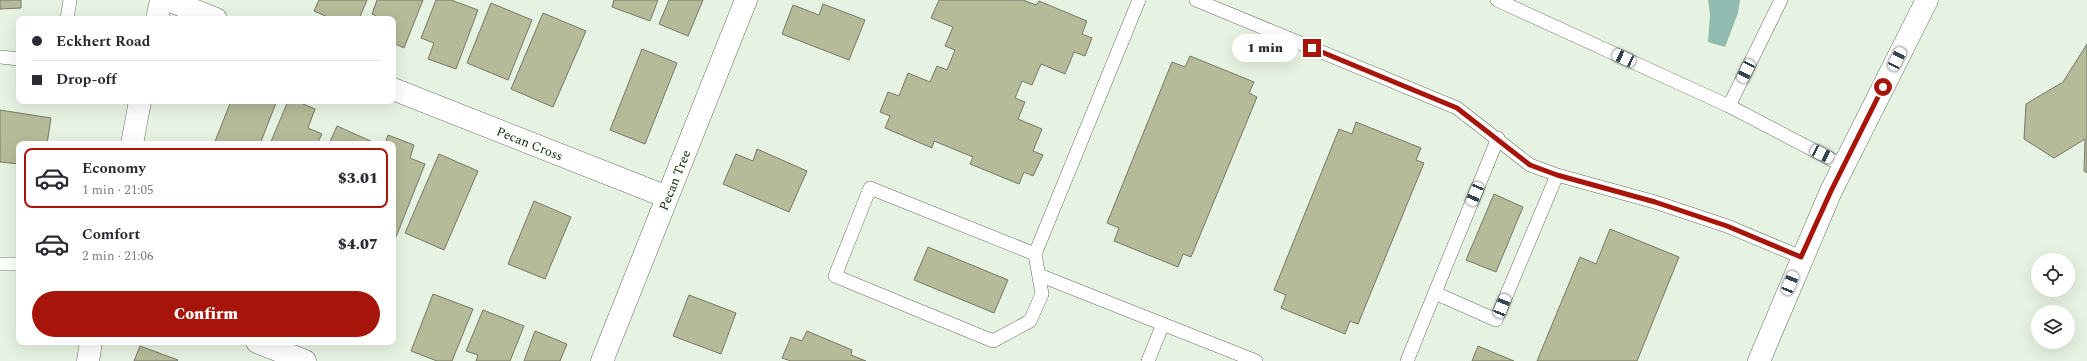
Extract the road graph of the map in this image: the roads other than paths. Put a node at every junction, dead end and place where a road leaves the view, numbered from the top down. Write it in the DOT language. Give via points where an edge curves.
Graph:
graph roads {
  1 [pos="70,0"];
  2 [pos="161,0"];
  3 [pos="168,0"];
  4 [pos="746,0"];
  5 [pos="1139,0"];
  6 [pos="1196,0"];
  7 [pos="1497,0"];
  8 [pos="1781,0"];
  9 [pos="1927,0"];
  10 [pos="67,16"];
  11 [pos="158,16"];
  12 [pos="208,16"];
  13 [pos="0,57"];
  14 [pos="16,59"];
  15 [pos="396,90"];
  16 [pos="139,104"];
  17 [pos="1729,106"];
  18 [pos="1498,138"];
  19 [pos="133,141"];
  20 [pos="1844,166"];
  21 [pos="1557,175"];
  22 [pos="668,197"];
  23 [pos="1035,254"];
  24 [pos="1801,257"];
  25 [pos="0,264"];
  26 [pos="16,264"];
  27 [pos="1039,275"];
  28 [pos="1434,293"];
  29 [pos="1163,324"];
  30 [pos="91,345"];
  31 [pos="265,345"];
  32 [pos="88,361"];
  33 [pos="305,361"];
  34 [pos="602,361"];
  35 [pos="1148,361"];
  36 [pos="1256,361"];
  37 [pos="1407,361"];
  38 [pos="1758,361"];
  1 -- 10 [label="lane"];
  2 -- 11 [label="street"];
  3 -- 12 [label="street"];
  4 -- 22 [label="street, Pecan Tree"];
  5 -- 23 [label="lane"];
  6 -- 18 [label="lane" via="1457,108"];
  7 -- 17 [label="lane"];
  8 -- 17 [label="lane"];
  9 -- 20 [label="street"];
  13 -- 14 [label="lane"];
  15 -- 22 [label="street, Pecan Cross"];
  16 -- 19 [label="street"];
  17 -- 20 [label="lane"];
  18 -- 21 [label="lane" via="1530,165"];
  18 -- 28 [label="lane"];
  20 -- 24 [label="street"];
  21 -- 24 [label="lane" via="1655,202 1727,226"];
  21 -- 28 [label="lane" via="1496,320"];
  22 -- 34 [label="street, Pecan Tree"];
  23 -- 27 [label="lane"];
  23 -- 27 [label="lane" via="870,188 834,276 993,342 1030,321 1042,294"];
  24 -- 38 [label="street"];
  25 -- 26 [label="lane"];
  27 -- 29 [label="lane"];
  28 -- 37 [label="lane"];
  29 -- 35 [label="lane"];
  29 -- 36 [label="lane"];
  30 -- 32 [label="street"];
  31 -- 33 [label="street"];
}
